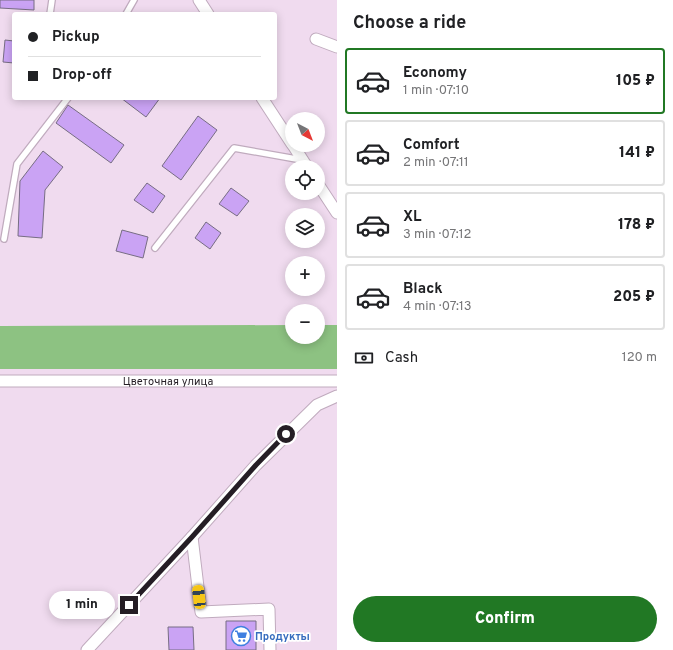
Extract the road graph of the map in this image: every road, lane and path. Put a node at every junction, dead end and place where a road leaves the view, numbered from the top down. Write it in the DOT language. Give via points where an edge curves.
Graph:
graph roads {
  1 [pos="52,0"];
  2 [pos="134,0"];
  3 [pos="199,0"];
  4 [pos="50,12"];
  5 [pos="127,12"];
  6 [pos="207,12"];
  7 [pos="316,39"];
  8 [pos="337,47"];
  9 [pos="66,100"];
  10 [pos="263,100"];
  11 [pos="285,133"];
  12 [pos="287,160"];
  13 [pos="325,195"];
  14 [pos="337,213"];
  15 [pos="4,239"];
  16 [pos="155,248"];
  17 [pos="0,381"];
  18 [pos="337,381"];
  19 [pos="337,396"];
  20 [pos="192,537"];
  21 [pos="87,650"];
  22 [pos="270,650"];
  1 -- 4 [label="lane"];
  2 -- 5 [label="lane"];
  3 -- 6 [label="street"];
  7 -- 8 [label="street"];
  9 -- 15 [label="lane" via="17,164"];
  10 -- 11 [label="street"];
  12 -- 16 [label="lane" via="234,148"];
  13 -- 14 [label="street"];
  17 -- 18 [label="street, Цветочная улица"];
  19 -- 20 [label="street" via="317,405 306,414 256,465"];
  20 -- 21 [label="street"];
  20 -- 22 [label="street" via="201,612 269,609"];
}
